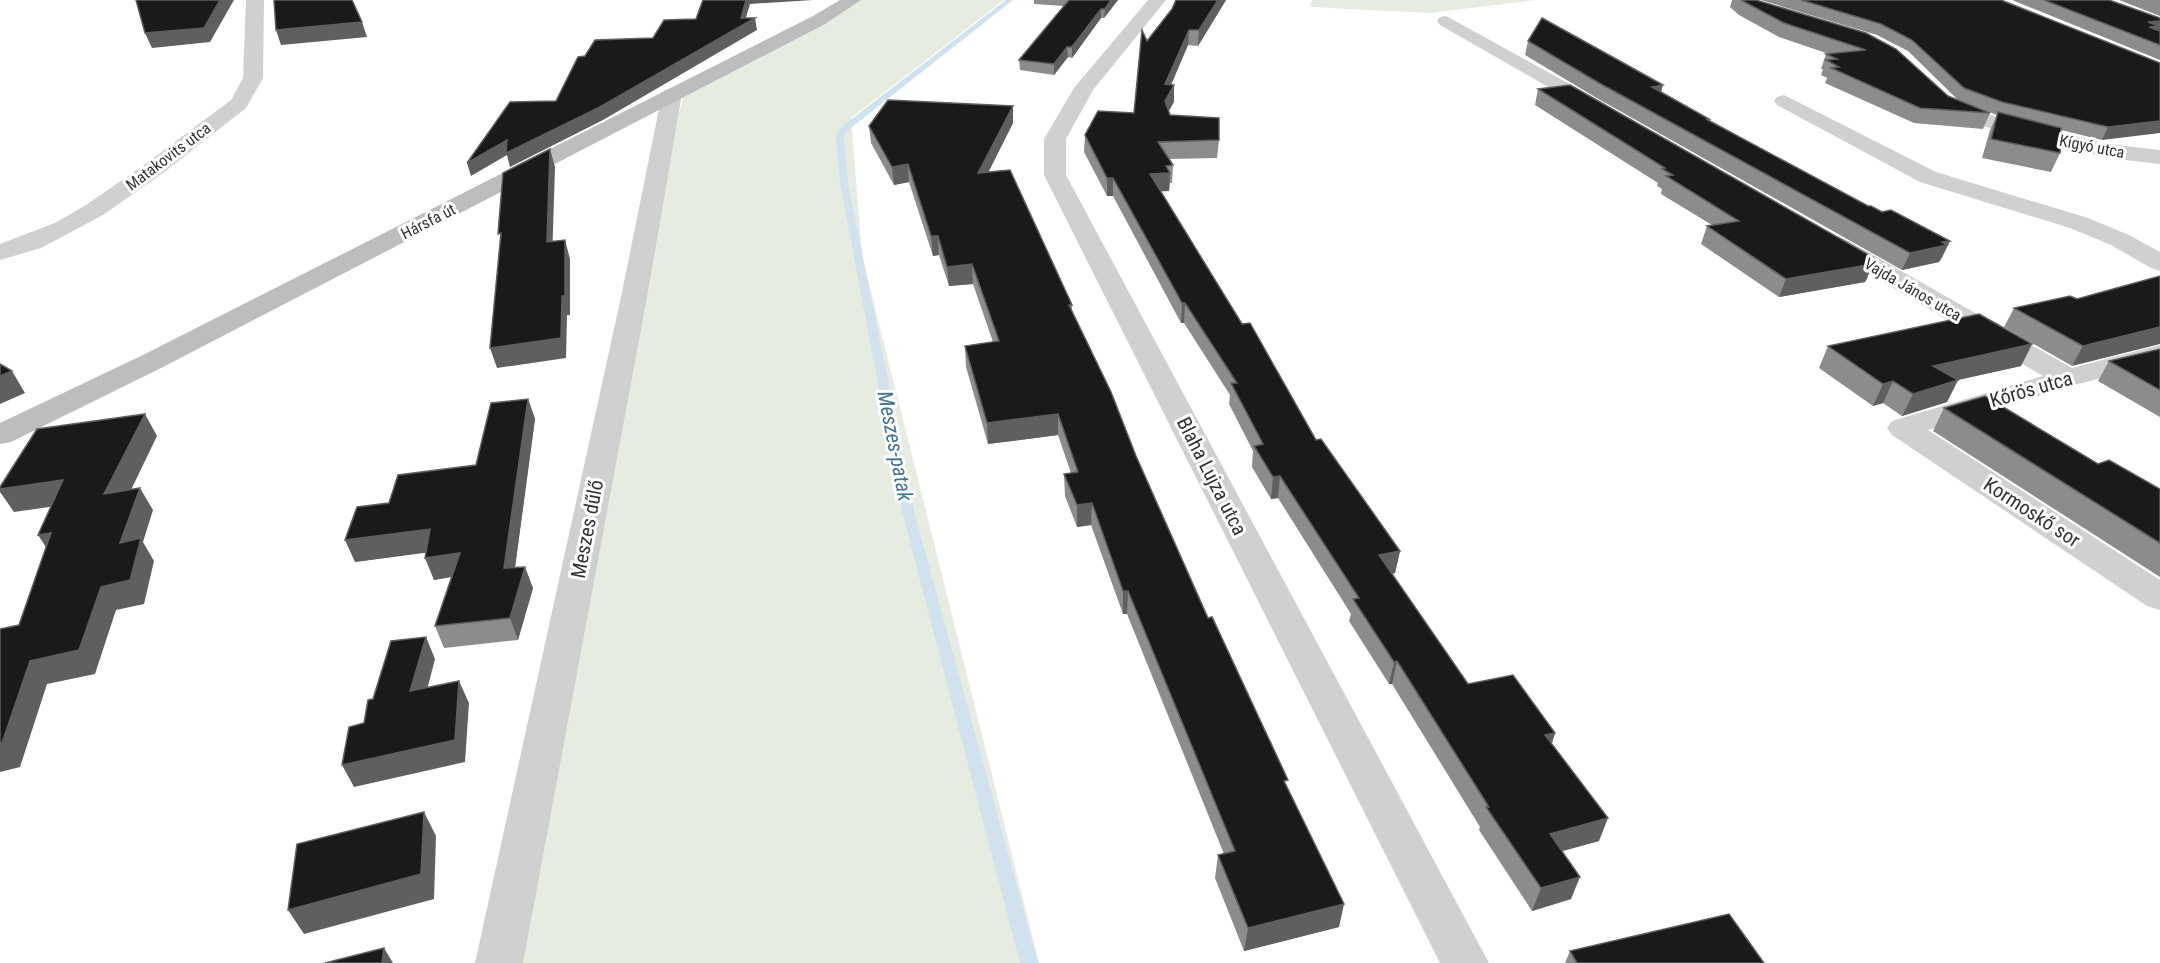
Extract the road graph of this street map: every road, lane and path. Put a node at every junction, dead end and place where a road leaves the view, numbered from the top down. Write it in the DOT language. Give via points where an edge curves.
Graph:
graph roads {
  1 [pos="255,0"];
  2 [pos="852,0"];
  3 [pos="1156,0"];
  4 [pos="1446,21"];
  5 [pos="1935,92"];
  6 [pos="672,94"];
  7 [pos="1784,101"];
  8 [pos="1623,122"];
  9 [pos="2160,157"];
  10 [pos="1820,235"];
  11 [pos="0,252"];
  12 [pos="2160,263"];
  13 [pos="2160,354"];
  14 [pos="2068,378"];
  15 [pos="1903,428"];
  16 [pos="0,435"];
  17 [pos="2160,597"];
  18 [pos="499,963"];
  19 [pos="1465,963"];
  1 -- 11 [label="street, Matakovits utca" via="253,78 239,104 94,211 31,244"];
  2 -- 6 [label="street, Hársfa út"];
  3 -- 19 [label="street, Blaha Lujza utca" via="1078,98 1055,139 1055,175"];
  4 -- 8 [label="street"];
  5 -- 9 [label="street, Kígyó utca" via="1950,106 1989,122 2108,151"];
  6 -- 16 [label="street, Hársfa út" via="174,351"];
  6 -- 18 [label="street, Meszes dűlő"];
  7 -- 12 [label="street" via="1928,177 2079,223"];
  10 -- 14 [label="street, Vajda János utca"];
  13 -- 14 [label="street, Kőrös utca"];
  14 -- 15 [label="street, Kőrös utca"];
  15 -- 17 [label="street, Kormoskő sor"];
}
